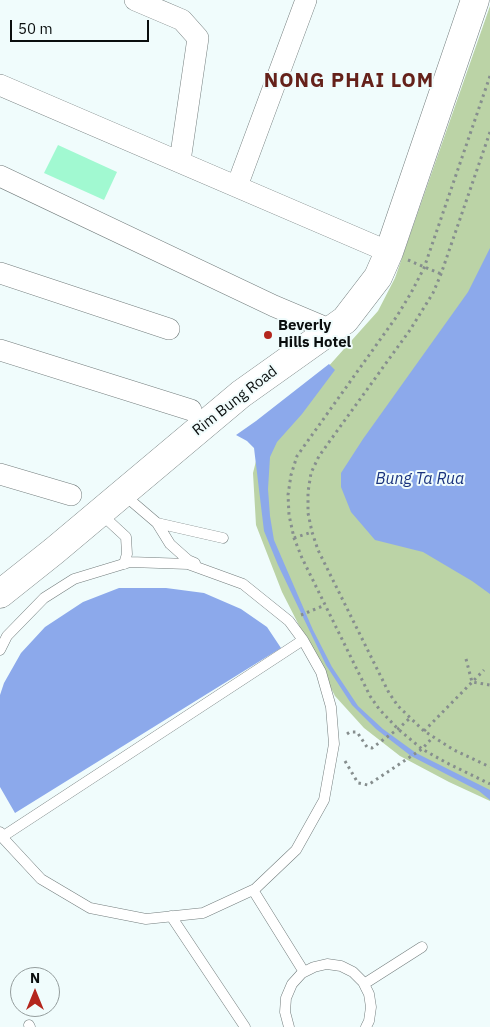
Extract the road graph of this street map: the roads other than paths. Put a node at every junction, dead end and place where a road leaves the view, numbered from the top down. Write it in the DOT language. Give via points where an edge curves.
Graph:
graph roads {
  1 [pos="134,0"];
  2 [pos="306,0"];
  3 [pos="475,0"];
  4 [pos="0,85"];
  5 [pos="180,161"];
  6 [pos="0,176"];
  7 [pos="237,186"];
  8 [pos="389,252"];
  9 [pos="0,274"];
  10 [pos="169,329"];
  11 [pos="331,330"];
  12 [pos="0,350"];
  13 [pos="191,410"];
  14 [pos="0,474"];
  15 [pos="122,493"];
  16 [pos="71,495"];
  17 [pos="99,512"];
  18 [pos="157,523"];
  19 [pos="223,538"];
  20 [pos="124,564"];
  21 [pos="228,579"];
  22 [pos="0,594"];
  23 [pos="303,640"];
  24 [pos="0,650"];
  25 [pos="1,834"];
  26 [pos="253,890"];
  27 [pos="171,916"];
  28 [pos="422,947"];
  29 [pos="304,972"];
  30 [pos="364,984"];
  31 [pos="245,1027"];
  32 [pos="289,1027"];
  33 [pos="366,1027"];
  1 -- 5 [label="street" via="182,20 198,38"];
  2 -- 7 [label="street"];
  3 -- 8 [label="main road, Rim Bung Road"];
  4 -- 5 [label="street"];
  5 -- 7 [label="street"];
  6 -- 11 [label="street"];
  7 -- 8 [label="street"];
  8 -- 11 [label="main road, Rim Bung Road" via="378,277 345,320"];
  9 -- 10 [label="street"];
  11 -- 15 [label="main road, Rim Bung Road" via="241,394"];
  12 -- 13 [label="street"];
  14 -- 16 [label="street"];
  15 -- 17 [label="main road, Rim Bung Road"];
  15 -- 18 [label="lane"];
  17 -- 20 [label="lane" via="126,537 128,550"];
  17 -- 22 [label="main road, Rim Bung Road"];
  18 -- 19 [label="lane"];
  18 -- 21 [label="lane" via="176,551"];
  20 -- 21 [label="lane" via="188,564"];
  20 -- 24 [label="lane" via="74,580 44,598 7,636"];
  21 -- 23 [label="lane" via="243,584 289,621"];
  23 -- 25 [label="lane"];
  23 -- 26 [label="lane" via="321,672 331,707 334,744 324,800 296,850"];
  25 -- 27 [label="lane" via="40,879 90,908 146,919"];
  26 -- 27 [label="lane" via="203,912"];
  26 -- 29 [label="lane"];
  27 -- 31 [label="lane"];
  28 -- 30 [label="lane"];
  29 -- 30 [label="lane" via="314,966 341,966 353,972"];
  29 -- 32 [label="lane" via="292,984 286,998"];
  30 -- 33 [label="lane" via="371,1007"];
}
